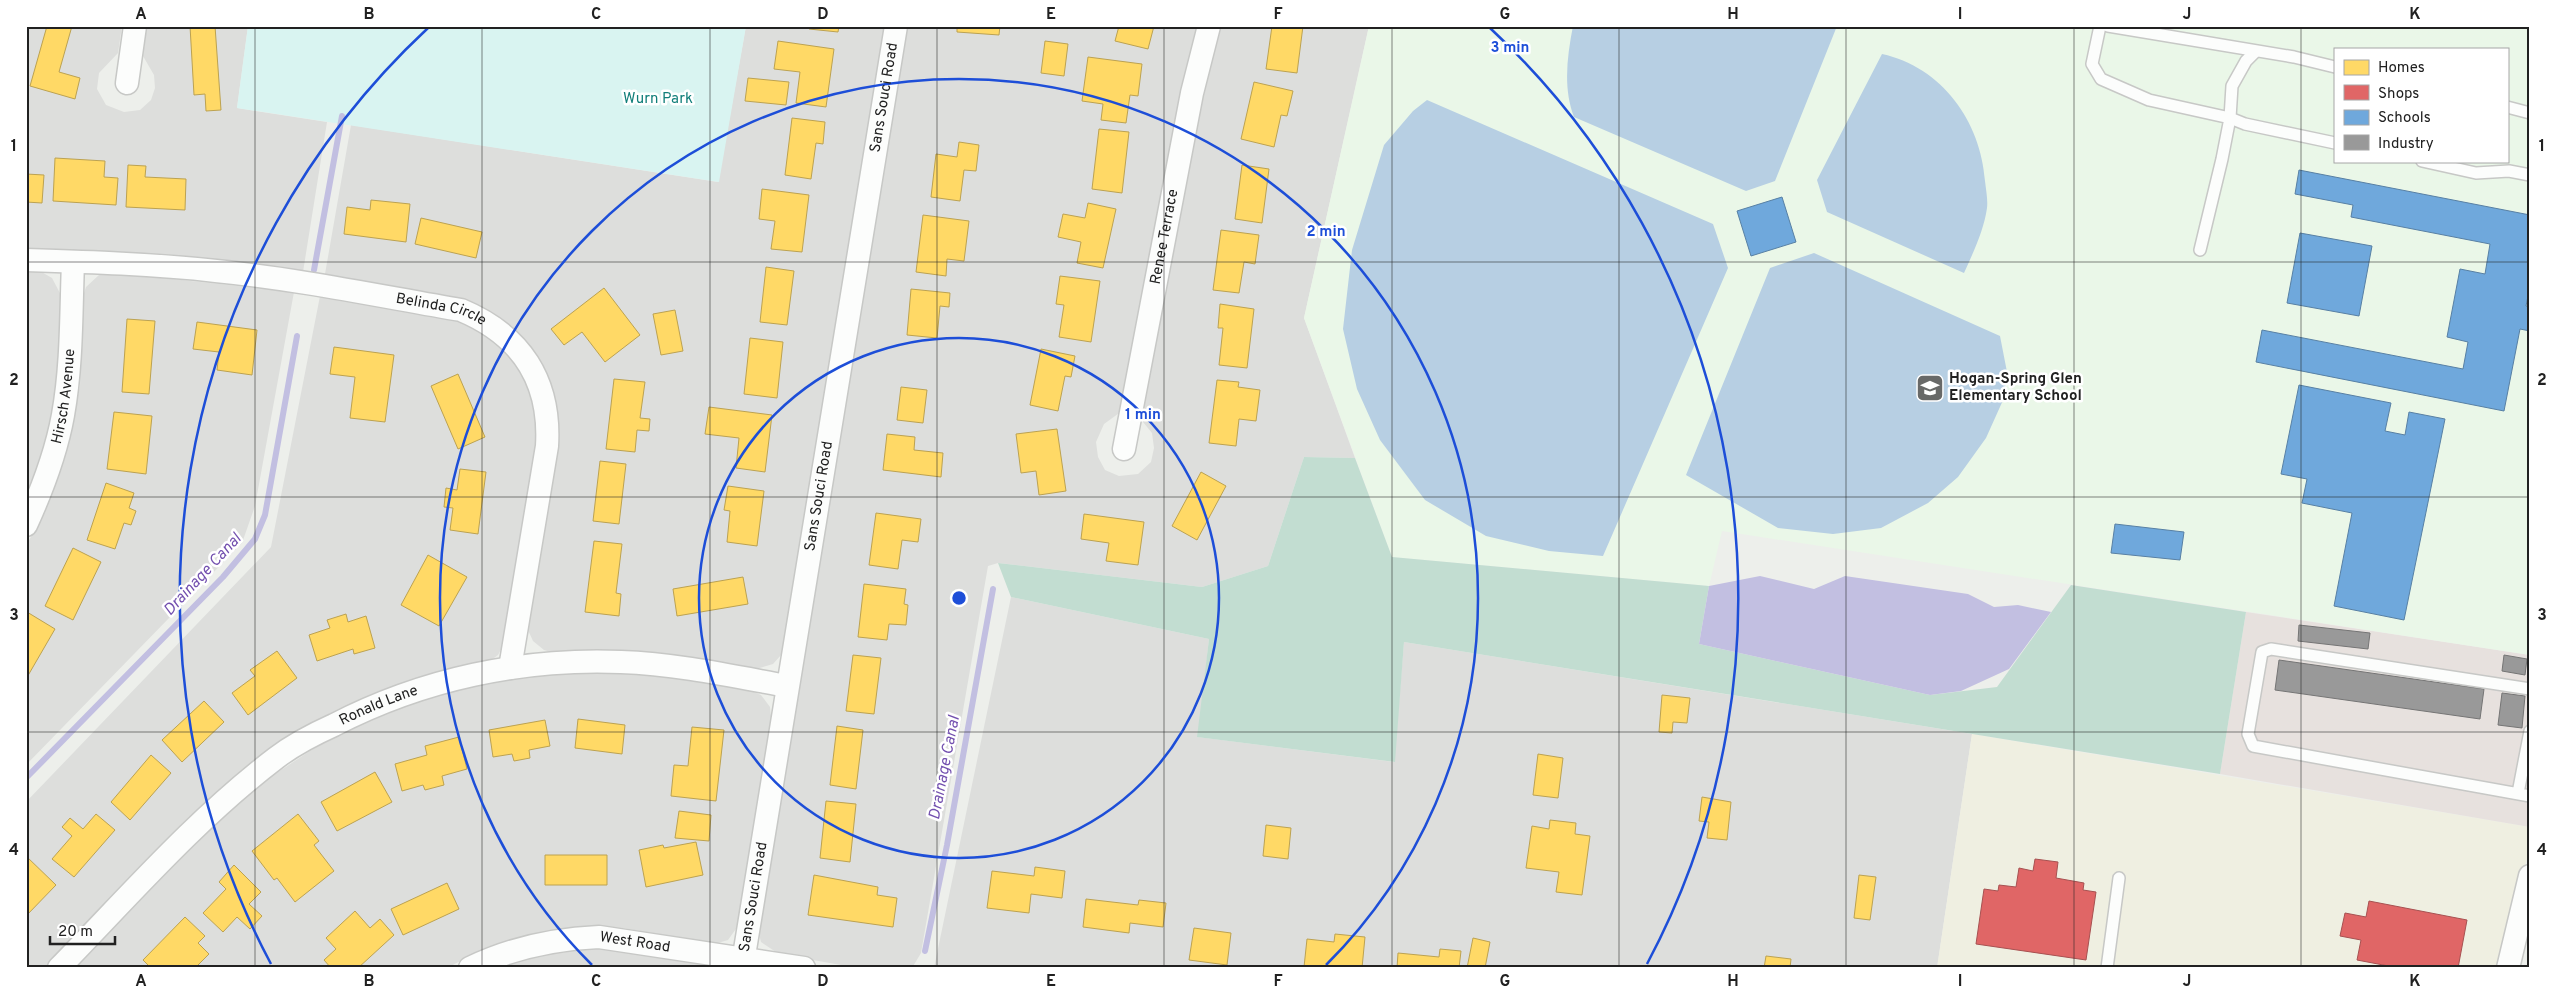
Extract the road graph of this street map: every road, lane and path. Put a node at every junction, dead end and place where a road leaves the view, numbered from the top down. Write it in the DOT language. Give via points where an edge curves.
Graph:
graph roads {
  1 [pos="135,26"];
  2 [pos="896,26"];
  3 [pos="1209,26"];
  4 [pos="2100,26"];
  5 [pos="2108,26"];
  6 [pos="2256,51"];
  7 [pos="2334,67"];
  8 [pos="127,83"];
  9 [pos="2508,107"];
  10 [pos="2530,113"];
  11 [pos="2230,118"];
  12 [pos="2334,143"];
  13 [pos="2426,162"];
  14 [pos="2530,175"];
  15 [pos="2200,250"];
  16 [pos="26,260"];
  17 [pos="74,262"];
  18 [pos="1124,449"];
  19 [pos="26,525"];
  20 [pos="510,668"];
  21 [pos="787,686"];
  22 [pos="2530,689"];
  23 [pos="2530,731"];
  24 [pos="2518,793"];
  25 [pos="2530,796"];
  26 [pos="2530,876"];
  27 [pos="2120,878"];
  28 [pos="742,964"];
  29 [pos="59,968"];
  30 [pos="470,968"];
  31 [pos="804,968"];
  32 [pos="2107,968"];
  33 [pos="2508,968"];
  1 -- 8 [label="street"];
  2 -- 21 [label="street, Sans Souci Road"];
  3 -- 18 [label="street, Renee Terrace" via="1192,93"];
  4 -- 11 [label="lane" via="2092,64 2101,79 2149,100"];
  5 -- 6 [label="lane"];
  6 -- 7 [label="lane"];
  6 -- 11 [label="lane" via="2246,61 2232,86"];
  9 -- 10 [label="lane"];
  11 -- 12 [label="lane"];
  11 -- 15 [label="lane"];
  13 -- 14 [label="lane" via="2476,173 2509,171"];
  16 -- 17 [label="street, Belinda Circle"];
  17 -- 19 [label="street, Hirsch Avenue" via="69,378 63,416 41,492"];
  17 -- 20 [label="street, Belinda Circle" via="216,271 305,283 461,310 484,320 506,336 536,376 548,422 547,446"];
  20 -- 21 [label="street, Ronald Lane" via="570,662 622,662 677,667"];
  20 -- 29 [label="street, Ronald Lane" via="463,676 389,700 321,731 278,756 205,818"];
  21 -- 28 [label="street, Sans Souci Road"];
  22 -- 24 [label="lane" via="2271,649 2262,652 2248,734 2253,746"];
  23 -- 24 [label="lane"];
  24 -- 25 [label="lane"];
  26 -- 33 [label="street"];
  27 -- 32 [label="lane"];
  28 -- 30 [label="street, West Road" via="599,937 566,938 529,946"];
  28 -- 31 [label="street, West Road"];
}
